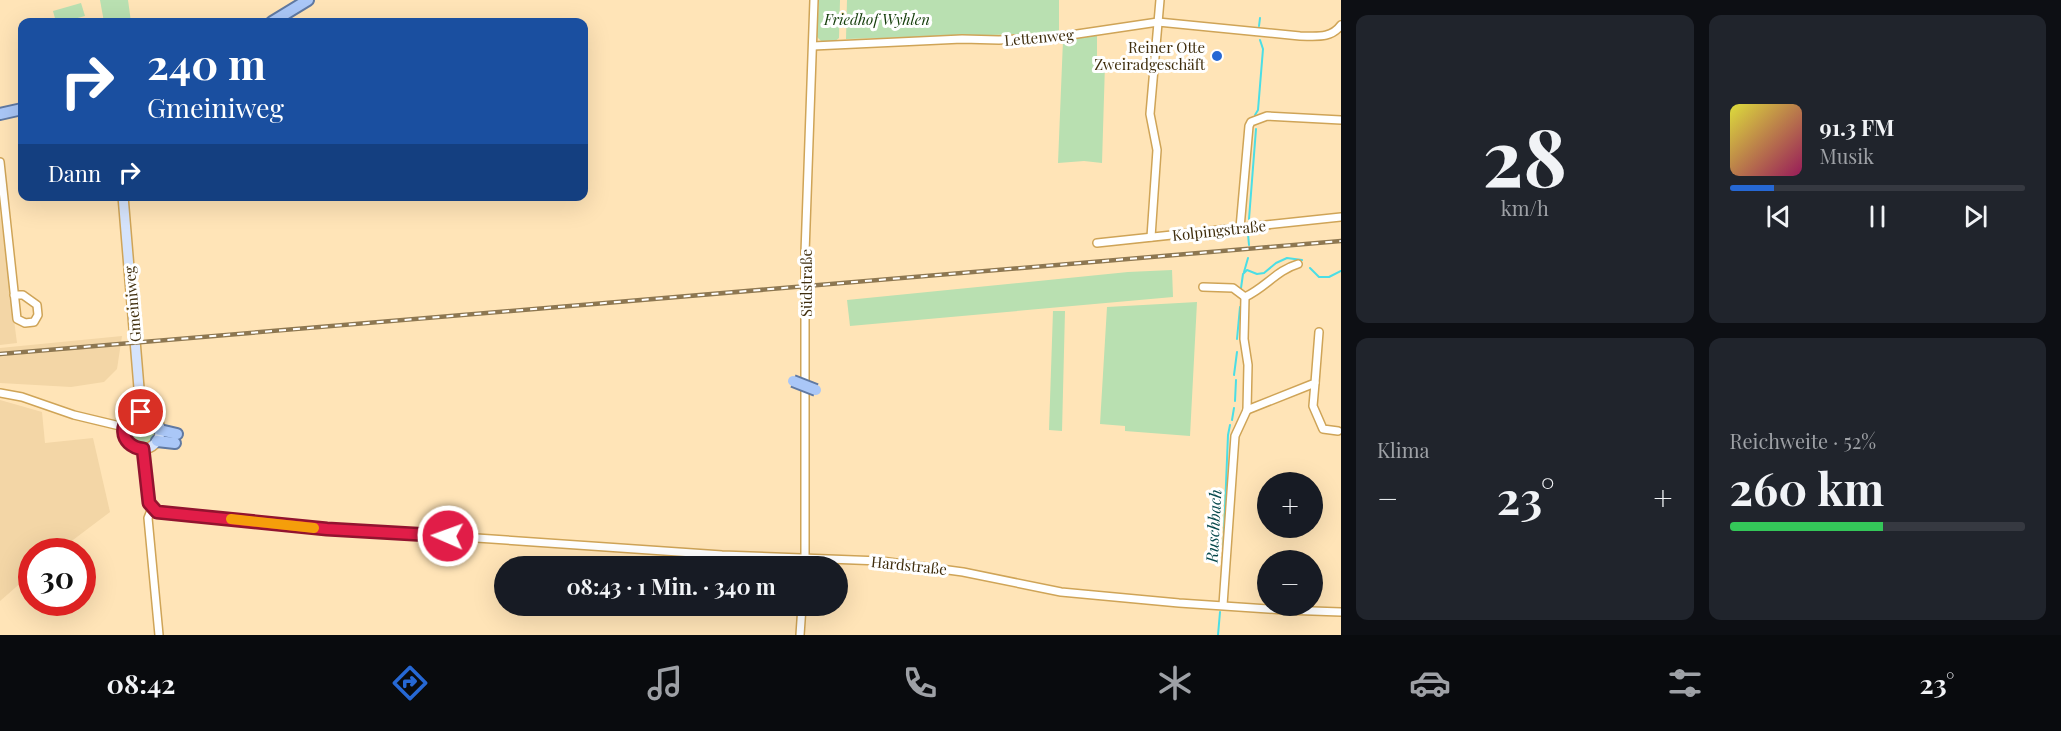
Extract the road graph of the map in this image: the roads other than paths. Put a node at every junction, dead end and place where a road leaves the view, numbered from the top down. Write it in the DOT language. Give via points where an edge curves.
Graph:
graph roads {
  1 [pos="308,0"];
  2 [pos="814,0"];
  3 [pos="1160,0"];
  4 [pos="279,18"];
  5 [pos="1158,22"];
  6 [pos="1341,25"];
  7 [pos="813,46"];
  8 [pos="18,110"];
  9 [pos="0,114"];
  10 [pos="1341,120"];
  11 [pos="0,162"];
  12 [pos="123,201"];
  13 [pos="1341,217"];
  14 [pos="1240,228"];
  15 [pos="1151,237"];
  16 [pos="1097,243"];
  17 [pos="1298,264"];
  18 [pos="1203,287"];
  19 [pos="14,295"];
  20 [pos="1245,297"];
  21 [pos="1319,332"];
  22 [pos="793,381"];
  23 [pos="1315,383"];
  24 [pos="816,390"];
  25 [pos="0,393"];
  26 [pos="1246,410"];
  27 [pos="141,412"];
  28 [pos="124,427"];
  29 [pos="1338,431"];
  30 [pos="159,436"];
  31 [pos="176,439"];
  32 [pos="143,449"];
  33 [pos="152,508"];
  34 [pos="750,556"];
  35 [pos="806,556"];
  36 [pos="848,560"];
  37 [pos="1223,605"];
  38 [pos="1341,612"];
  39 [pos="801,616"];
  40 [pos="159,635"];
  41 [pos="800,635"];
  1 -- 4 [label="main road"];
  2 -- 7 [label="street, Südstraße"];
  3 -- 5 [label="street"];
  5 -- 6 [label="street, Lettenweg" via="1300,36 1324,36 1336,32"];
  5 -- 7 [label="street, Lettenweg" via="1057,37"];
  5 -- 15 [label="street" via="1150,114 1157,150"];
  7 -- 35 [label="street, Südstraße" via="805,253"];
  8 -- 9 [label="main road"];
  10 -- 14 [label="street" via="1267,116 1251,122"];
  11 -- 19 [label="street"];
  12 -- 27 [label="street, Gmeiniweg"];
  13 -- 14 [label="street, Kolpingstraße"];
  14 -- 15 [label="street, Kolpingstraße"];
  15 -- 16 [label="street, Kolpingstraße"];
  17 -- 20 [label="street" via="1282,270"];
  18 -- 20 [label="street" via="1233,288"];
  19 -- 19 [label="street" via="17,319 34,322 37,306 23,295"];
  20 -- 26 [label="street"];
  21 -- 23 [label="street"];
  22 -- 24 [label="main road, bridge"];
  23 -- 26 [label="street"];
  23 -- 29 [label="street" via="1313,406 1323,429"];
  25 -- 28 [label="street"];
  26 -- 37 [label="street" via="1235,436"];
  27 -- 28 [label="street" via="130,417"];
  27 -- 30 [label="street" via="157,419"];
  28 -- 32 [label="street" via="129,444"];
  30 -- 31 [label="main road"];
  30 -- 32 [label="street" via="152,446"];
  32 -- 33 [label="street"];
  33 -- 34 [label="street, Hardstraße" via="157,512 369,533"];
  33 -- 40 [label="street" via="148,518"];
  36 -- 37 [label="street, Hardstraße" via="918,564 1061,592"];
  37 -- 38 [label="street, Hardstraße"];
  39 -- 41 [label="street"];
}
